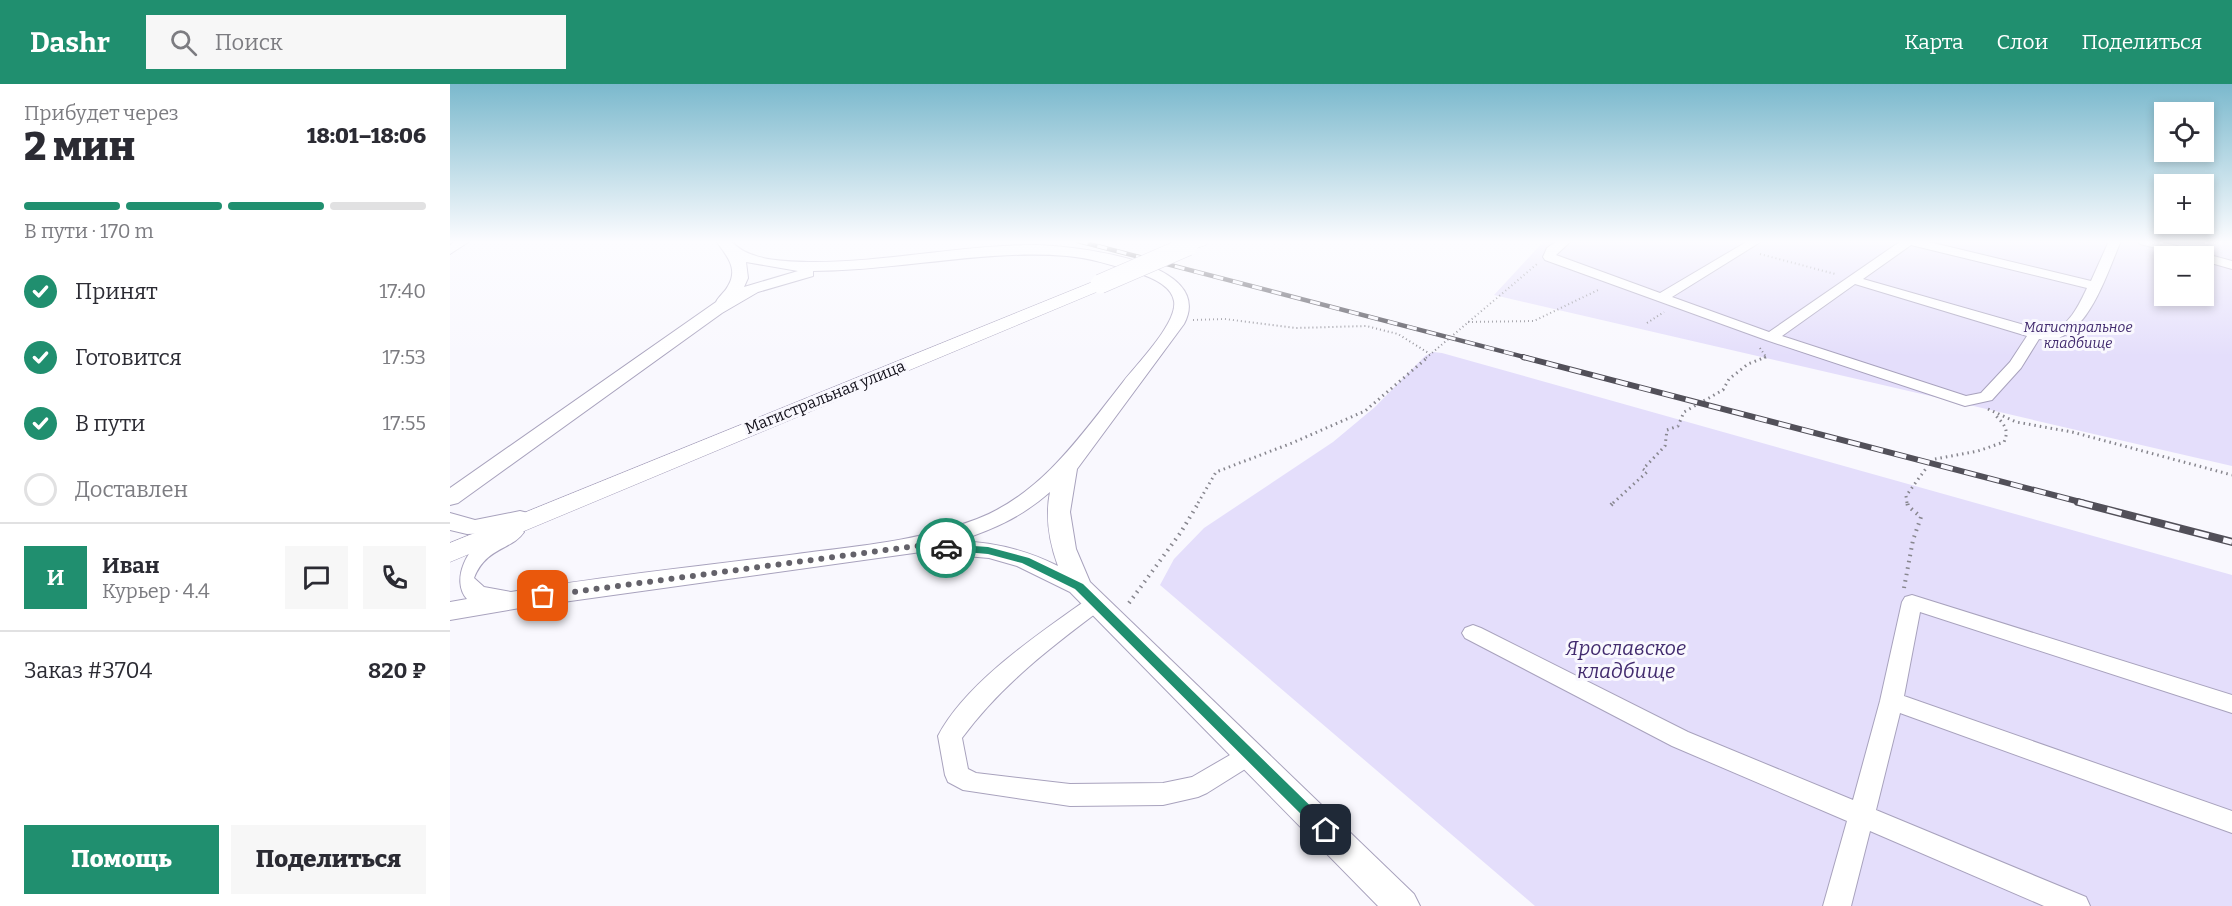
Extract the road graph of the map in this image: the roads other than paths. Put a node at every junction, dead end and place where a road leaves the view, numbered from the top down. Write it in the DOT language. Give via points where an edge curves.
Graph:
graph roads {
  1 [pos="739,279"];
  2 [pos="787,279"];
  3 [pos="1111,279"];
  4 [pos="1165,279"];
  5 [pos="1610,279"];
  6 [pos="1692,279"];
  7 [pos="2070,279"];
  8 [pos="2097,279"];
  9 [pos="1854,280"];
  10 [pos="2094,285"];
  11 [pos="1662,297"];
  12 [pos="716,309"];
  13 [pos="2035,334"];
  14 [pos="1771,337"];
  15 [pos="1066,468"];
  16 [pos="475,482"];
  17 [pos="615,483"];
  18 [pos="450,498"];
  19 [pos="450,509"];
  20 [pos="450,520"];
  21 [pos="916,546"];
  22 [pos="450,553"];
  23 [pos="1087,595"];
  24 [pos="520,599"];
  25 [pos="450,611"];
  26 [pos="1473,633"];
  27 [pos="1892,701"];
  28 [pos="2232,704"];
  29 [pos="1249,754"];
  30 [pos="1860,817"];
  31 [pos="2232,822"];
  32 [pos="1402,906"];
  33 [pos="1837,906"];
  34 [pos="2076,906"];
  1 -- 12 [label="main road" via="736,290"];
  2 -- 12 [label="main road" via="752,289"];
  3 -- 17 [label="highway, Магистральная улица, bridge"];
  4 -- 15 [label="main road" via="1182,300 1181,314 1168,337"];
  5 -- 11 [label="lane"];
  6 -- 11 [label="lane"];
  7 -- 10 [label="lane"];
  8 -- 10 [label="lane"];
  9 -- 13 [label="lane"];
  9 -- 14 [label="lane"];
  10 -- 13 [label="lane" via="2089,299 2066,330 2055,336"];
  11 -- 14 [label="lane"];
  12 -- 16 [label="main road"];
  13 -- 14 [label="lane" via="2016,365 1986,397 1969,401"];
  15 -- 21 [label="main road" via="1022,504 988,523"];
  15 -- 23 [label="main road" via="1058,512 1064,549"];
  16 -- 18 [label="main road"];
  16 -- 19 [label="main road"];
  17 -- 20 [label="main road" via="521,518 478,529 460,527"];
  17 -- 22 [label="highway, Магистральная улица"];
  17 -- 24 [label="main road" via="502,536 465,566 461,578 470,592"];
  21 -- 23 [label="main road" via="988,550 1026,560"];
  21 -- 24 [label="main road"];
  23 -- 29 [label="main road"];
  23 -- 29 [label="lane" via="964,716 950,736 957,775 972,783 1071,795 1163,794 1198,786"];
  24 -- 25 [label="main road"];
  26 -- 30 [label="lane" via="1680,739"];
  27 -- 28 [label="lane" via="1912,602"];
  27 -- 30 [label="lane"];
  27 -- 31 [label="lane"];
  29 -- 32 [label="main road"];
  30 -- 33 [label="lane"];
  30 -- 34 [label="lane"];
}
